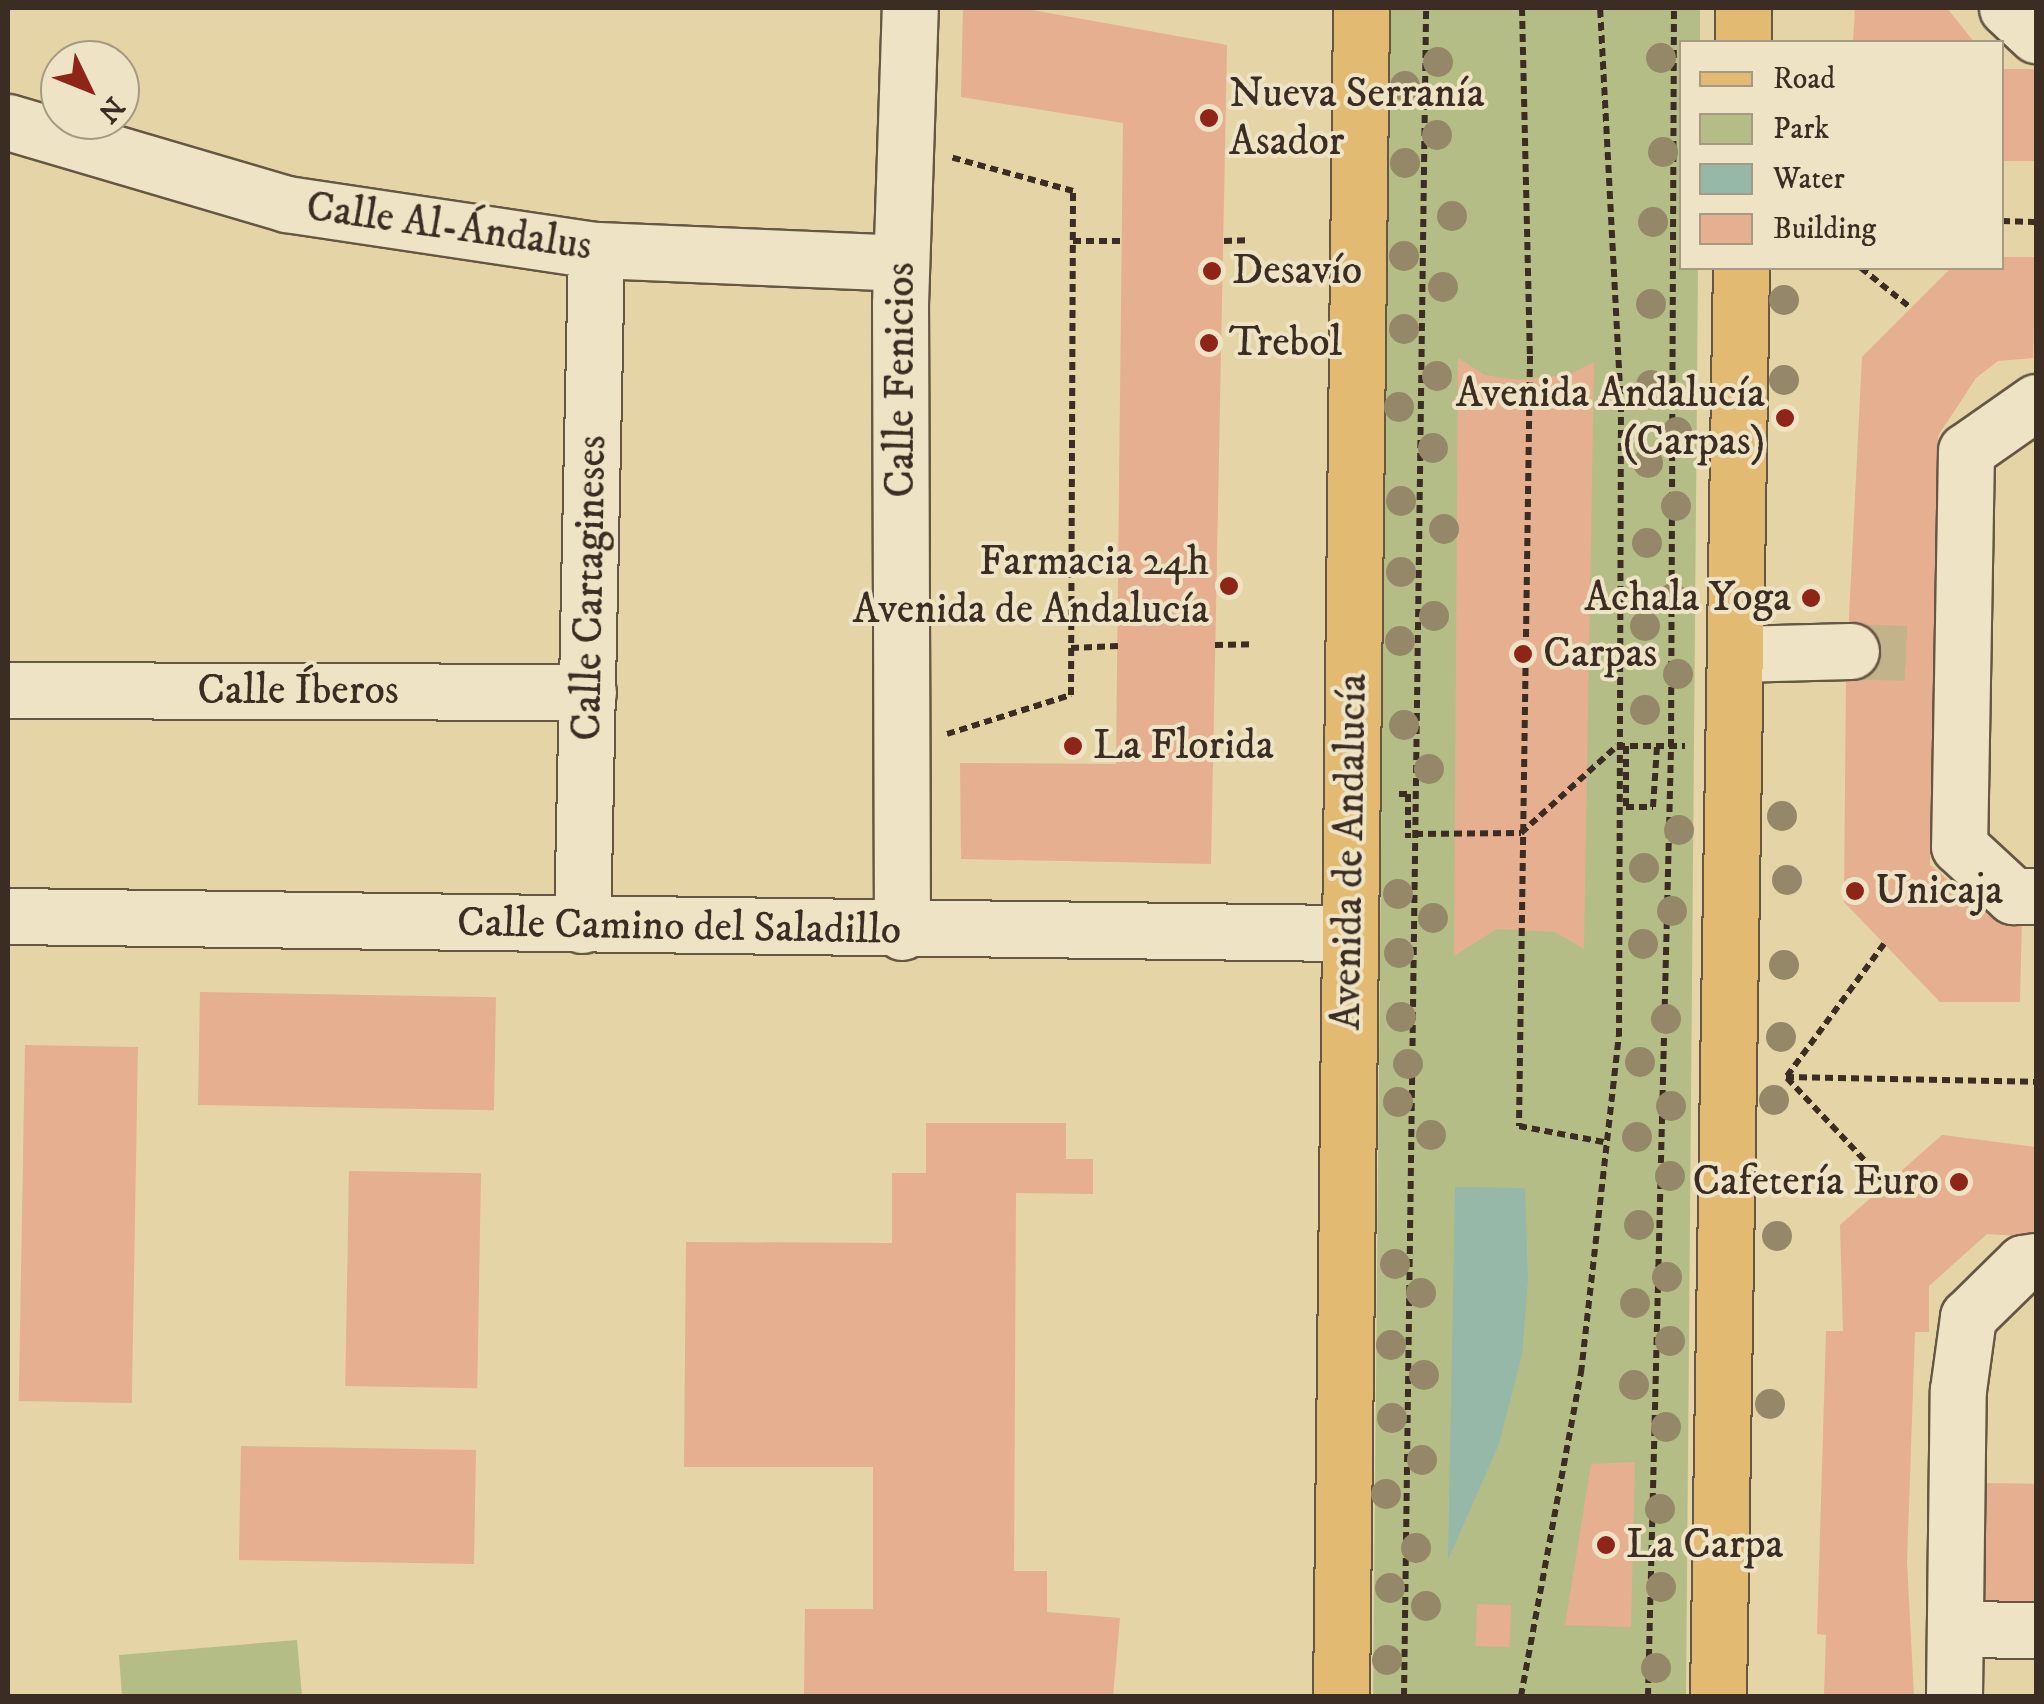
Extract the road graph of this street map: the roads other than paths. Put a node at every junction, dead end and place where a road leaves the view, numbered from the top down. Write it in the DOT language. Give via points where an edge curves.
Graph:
graph roads {
  1 [pos="910,8"];
  2 [pos="1361,8"];
  3 [pos="1744,8"];
  4 [pos="2006,8"];
  5 [pos="2036,35"];
  6 [pos="1743,40"];
  7 [pos="8,122"];
  8 [pos="596,250"];
  9 [pos="901,264"];
  10 [pos="1740,270"];
  11 [pos="2036,402"];
  12 [pos="1851,650"];
  13 [pos="1736,654"];
  14 [pos="8,690"];
  15 [pos="588,692"];
  16 [pos="2036,896"];
  17 [pos="8,916"];
  18 [pos="582,925"];
  19 [pos="902,932"];
  20 [pos="1350,933"];
  21 [pos="2036,1261"];
  22 [pos="1955,1629"];
  23 [pos="2036,1630"];
  24 [pos="1340,1696"];
  25 [pos="1718,1696"];
  26 [pos="1954,1696"];
  1 -- 9 [label="street, Calle Fenicios"];
  2 -- 20 [label="main road, Avenida de Andalucía"];
  3 -- 6 [label="main road"];
  4 -- 5 [label="street"];
  7 -- 8 [label="street, Calle Al-Ándalus" via="288,204"];
  8 -- 9 [label="street, Calle Al-Ándalus"];
  8 -- 15 [label="street, Calle Cartagineses"];
  9 -- 19 [label="street, Calle Fenicios"];
  10 -- 13 [label="main road"];
  11 -- 16 [label="street" via="1966,450 1947,656 1959,846 2013,896"];
  12 -- 13 [label="street"];
  13 -- 25 [label="main road"];
  14 -- 15 [label="street, Calle Íberos"];
  15 -- 18 [label="street, Calle Cartagineses"];
  17 -- 18 [label="street, Calle Camino del Saladillo"];
  18 -- 19 [label="street, Calle Camino del Saladillo"];
  19 -- 20 [label="street, Calle Camino del Saladillo"];
  20 -- 24 [label="main road, Avenida de Andalucía"];
  21 -- 22 [label="street" via="2023,1263 1968,1317 1958,1390"];
  22 -- 23 [label="street"];
  22 -- 26 [label="street"];
}
